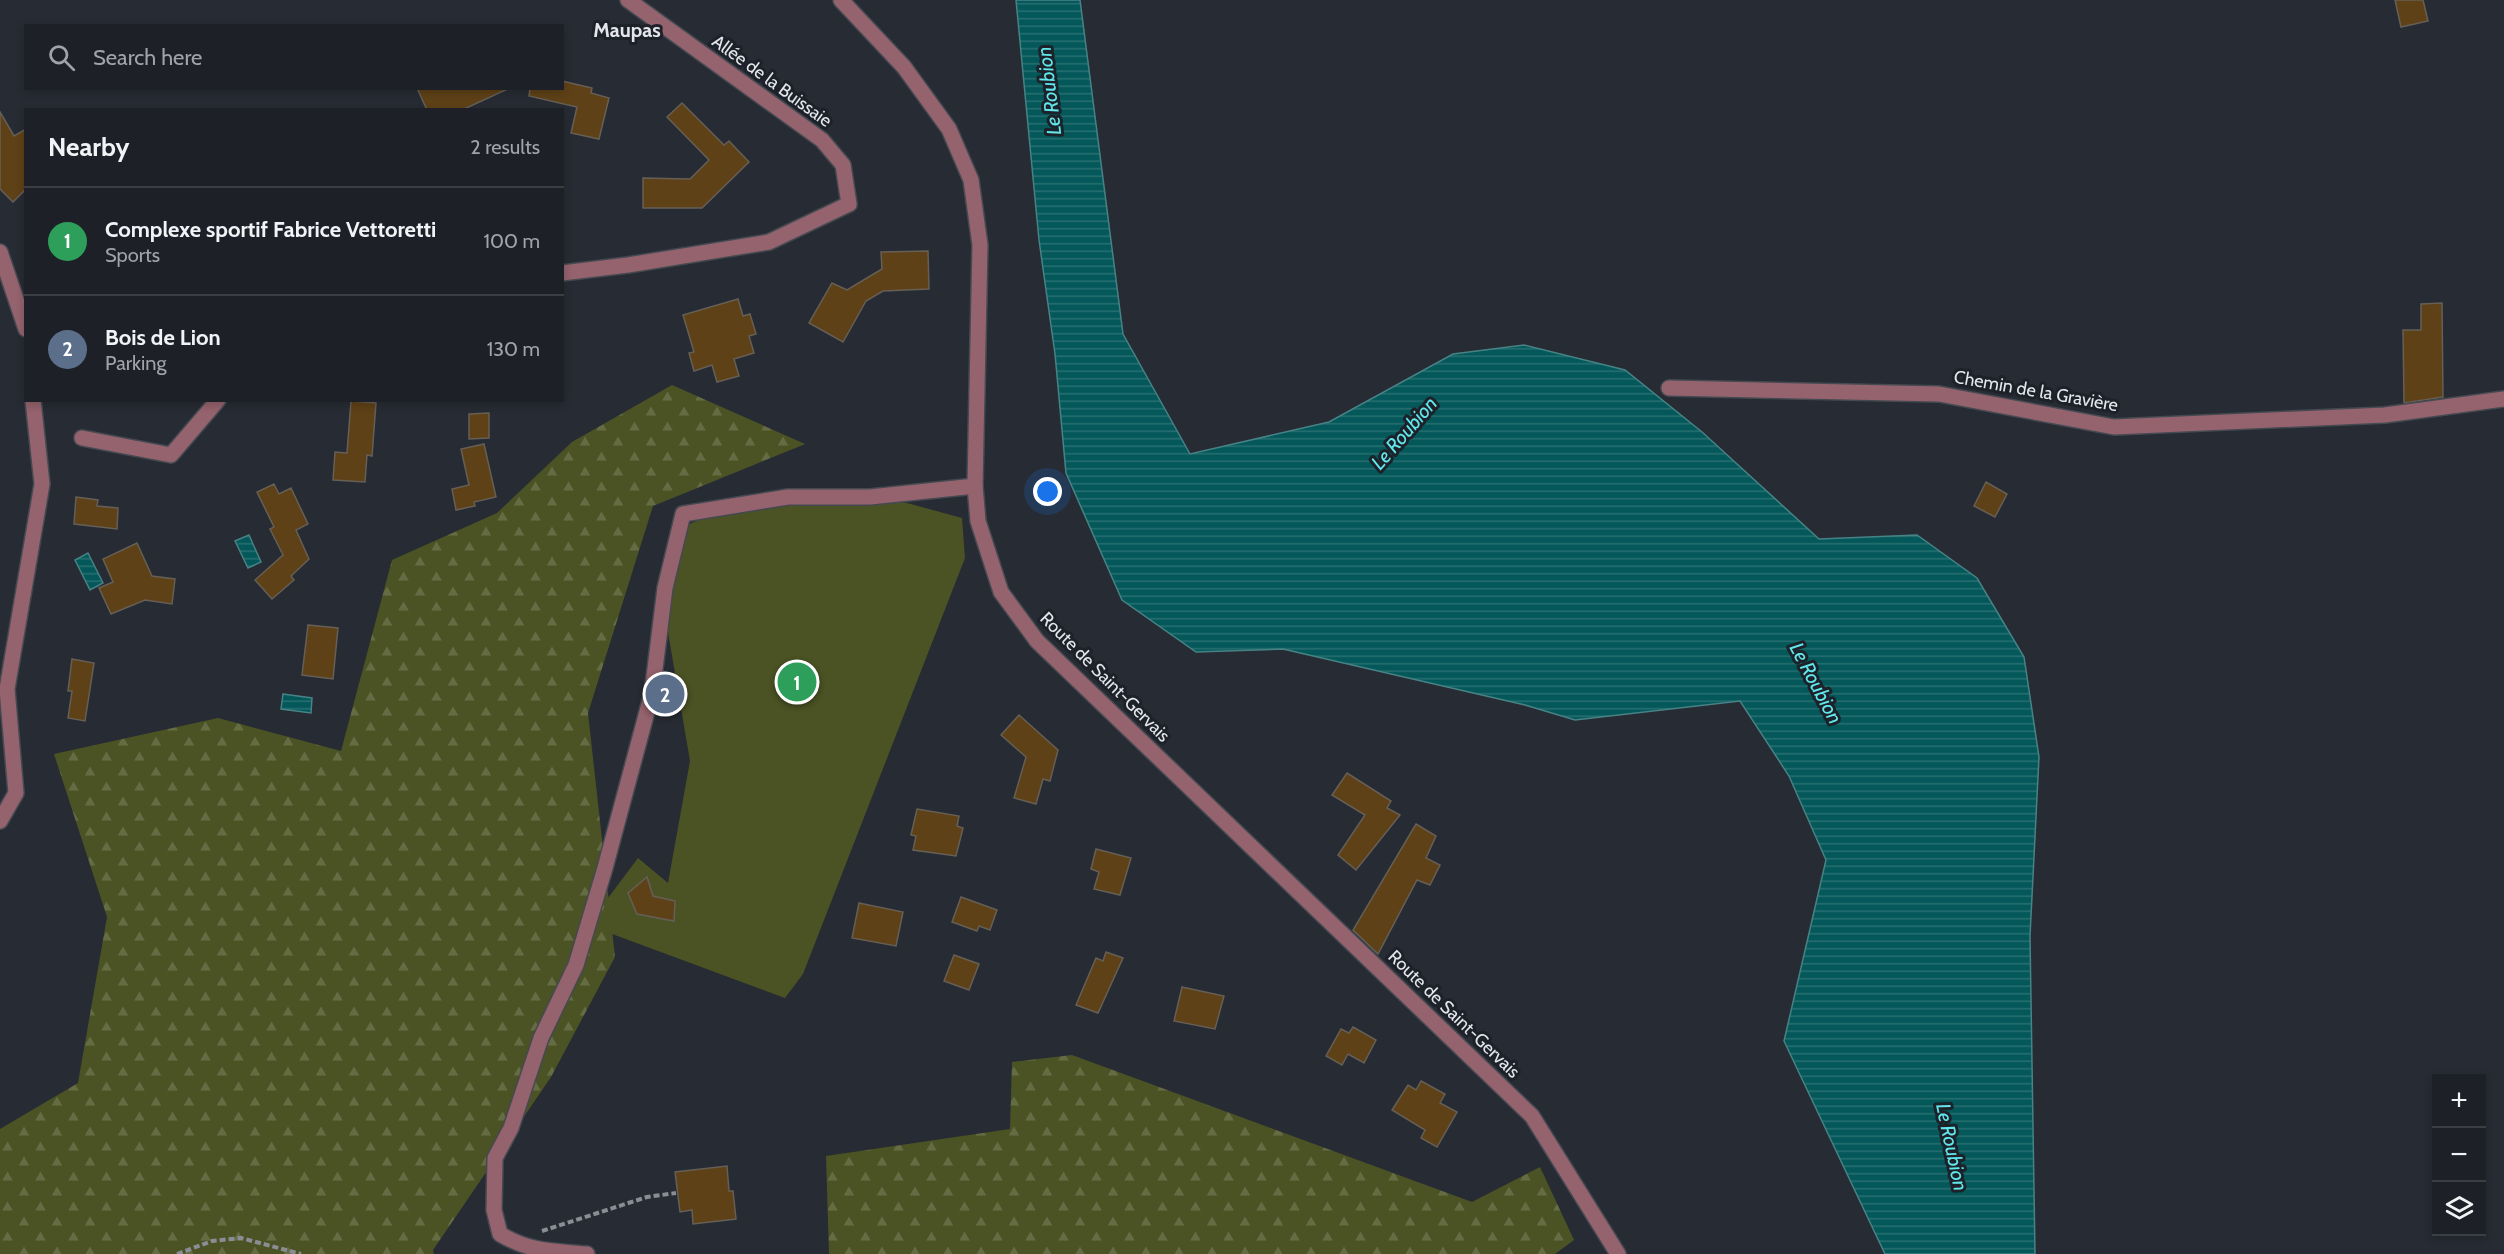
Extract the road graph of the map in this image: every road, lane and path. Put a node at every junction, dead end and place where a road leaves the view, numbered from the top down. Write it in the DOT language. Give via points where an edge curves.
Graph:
graph roads {
  1 [pos="628,0"];
  2 [pos="841,0"];
  3 [pos="0,252"];
  4 [pos="564,273"];
  5 [pos="24,323"];
  6 [pos="1669,388"];
  7 [pos="2504,399"];
  8 [pos="33,402"];
  9 [pos="216,402"];
  10 [pos="82,438"];
  11 [pos="975,486"];
  12 [pos="0,821"];
  13 [pos="676,1193"];
  14 [pos="513,1242"];
  15 [pos="177,1254"];
  16 [pos="301,1254"];
  17 [pos="586,1254"];
  18 [pos="1618,1254"];
  1 -- 4 [label="street, Allée de la Buissaie" via="822,140 843,165 849,204 770,242"];
  2 -- 11 [label="street, Route de Saint-Gervais" via="904,67 949,129 971,180 980,245"];
  3 -- 5 [label="street"];
  6 -- 7 [label="street, Chemin de la Gravière" via="1939,394 2114,427 2385,415"];
  8 -- 12 [label="street" via="42,484 7,688 16,793"];
  9 -- 10 [label="street" via="171,455"];
  11 -- 14 [label="street" via="870,497 788,497 683,514 665,588 652,693 605,868 576,965 541,1038 511,1128 495,1158 494,1210 500,1234"];
  11 -- 18 [label="street, Route de Saint-Gervais" via="978,521 1001,592 1037,641 1532,1116"];
  13 -- 14 [label="path" via="647,1197"];
  14 -- 17 [label="street" via="550,1252"];
  15 -- 16 [label="path" via="212,1241 241,1238"];
}
